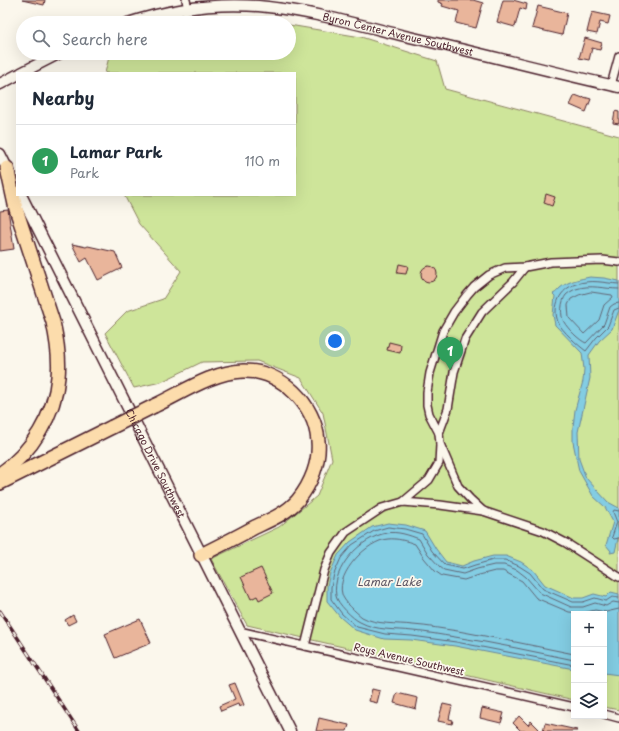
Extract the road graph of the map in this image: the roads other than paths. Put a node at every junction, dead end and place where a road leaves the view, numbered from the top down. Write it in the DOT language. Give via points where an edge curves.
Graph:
graph roads {
  1 [pos="187,4"];
  2 [pos="153,16"];
  3 [pos="619,56"];
  4 [pos="46,60"];
  5 [pos="23,72"];
  6 [pos="16,76"];
  7 [pos="0,84"];
  8 [pos="615,86"];
  9 [pos="0,154"];
  10 [pos="7,168"];
  11 [pos="16,185"];
  12 [pos="22,196"];
  13 [pos="619,262"];
  14 [pos="526,267"];
  15 [pos="439,433"];
  16 [pos="440,444"];
  17 [pos="0,474"];
  18 [pos="0,483"];
  19 [pos="403,502"];
  20 [pos="483,511"];
  21 [pos="201,555"];
  22 [pos="619,577"];
  23 [pos="240,631"];
  24 [pos="305,646"];
  25 [pos="571,706"];
  26 [pos="607,715"];
  27 [pos="619,718"];
  28 [pos="290,731"];
  1 -- 2 [label="main road, Byron Center Avenue Southwest"];
  1 -- 8 [label="main road, Byron Center Avenue Southwest" via="254,6 299,12"];
  3 -- 8 [label="street"];
  4 -- 5 [label="main road"];
  6 -- 7 [label="main road"];
  9 -- 10 [label="main road"];
  10 -- 11 [label="main road"];
  10 -- 17 [label="highway" via="16,209 53,322 57,341 58,377 55,396 39,434 24,454"];
  12 -- 21 [label="main road, Chicago Drive Southwest"];
  13 -- 14 [label="street" via="575,260"];
  14 -- 15 [label="street" via="482,312 465,339 454,372 448,409"];
  14 -- 15 [label="street" via="505,268 474,287 443,331 427,392 429,414"];
  15 -- 16 [label="street"];
  16 -- 19 [label="street" via="439,464 429,480"];
  16 -- 20 [label="street" via="458,486"];
  18 -- 21 [label="highway, bridge" via="224,373 244,371 279,380 305,405 314,422 319,442 311,482 285,512"];
  19 -- 20 [label="street"];
  19 -- 24 [label="street" via="382,508 361,521 346,532 331,553 317,593"];
  20 -- 22 [label="street" via="549,534"];
  21 -- 23 [label="main road, Chicago Drive Southwest"];
  23 -- 24 [label="street, Roys Avenue Southwest"];
  23 -- 28 [label="main road, Chicago Drive Southwest"];
  24 -- 25 [label="street, Roys Avenue Southwest"];
  26 -- 27 [label="street"];
}
